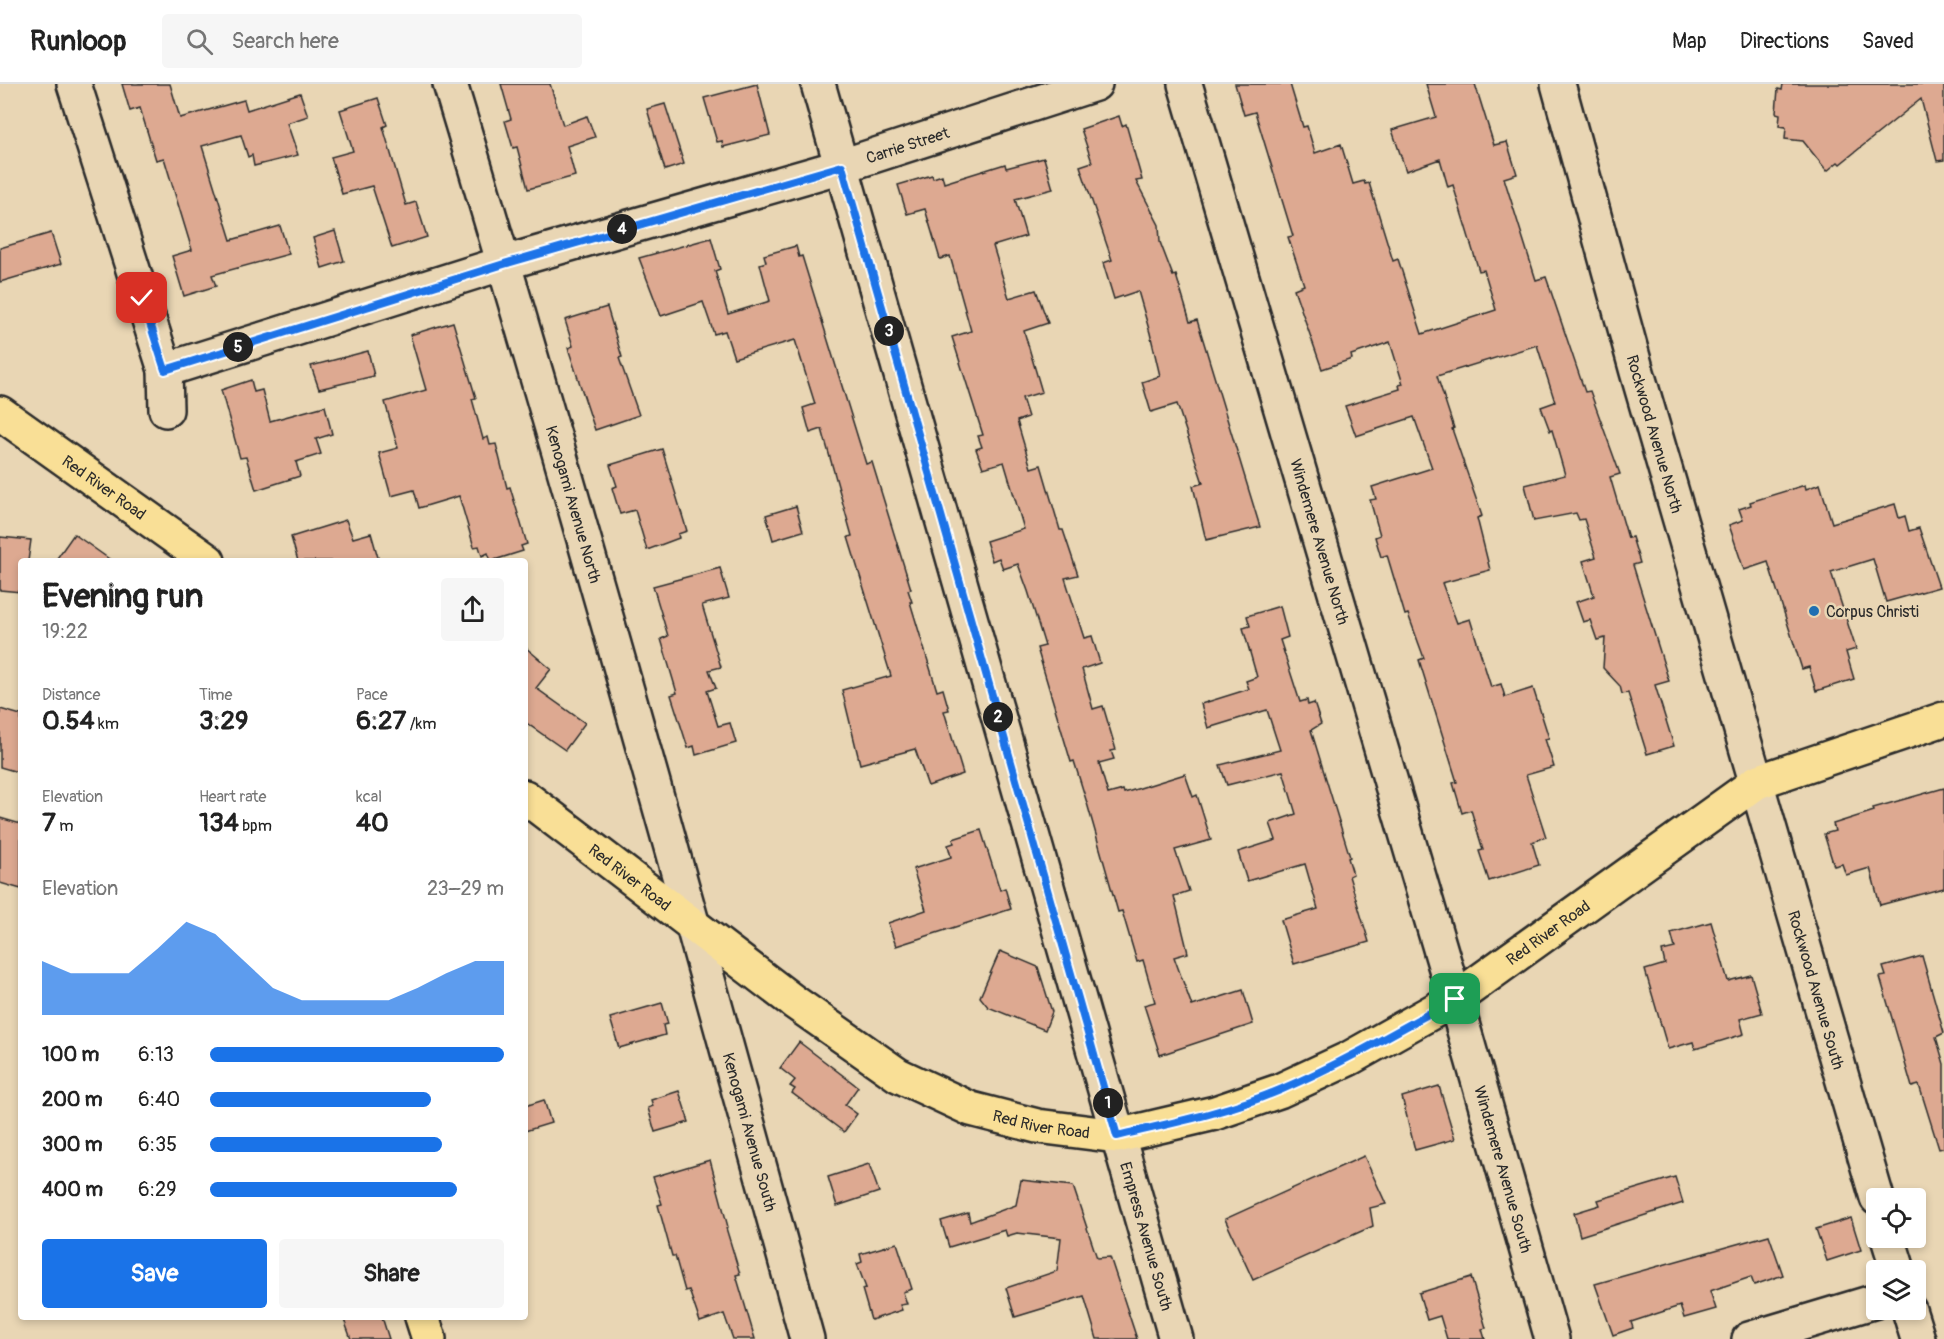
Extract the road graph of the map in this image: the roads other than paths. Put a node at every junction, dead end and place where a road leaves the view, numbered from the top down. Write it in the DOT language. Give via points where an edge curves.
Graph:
graph roads {
  1 [pos="74,84"];
  2 [pos="450,84"];
  3 [pos="818,84"];
  4 [pos="1095,84"];
  5 [pos="1185,84"];
  6 [pos="1558,84"];
  7 [pos="842,166"];
  8 [pos="504,264"];
  9 [pos="165,370"];
  10 [pos="166,410"];
  11 [pos="0,413"];
  12 [pos="183,551"];
  13 [pos="200,558"];
  14 [pos="1944,719"];
  15 [pos="1756,782"];
  16 [pos="528,799"];
  17 [pos="694,925"];
  18 [pos="1455,999"];
  19 [pos="1117,1136"];
  20 [pos="1874,1188"];
  21 [pos="1866,1304"];
  22 [pos="423,1320"];
  23 [pos="1912,1320"];
  24 [pos="429,1339"];
  25 [pos="807,1339"];
  26 [pos="1176,1339"];
  27 [pos="1552,1339"];
  28 [pos="1749,1339"];
  29 [pos="1918,1339"];
  1 -- 9 [label="street"];
  2 -- 8 [label="street, Kenogami Avenue North"];
  3 -- 7 [label="street, Empress Avenue South"];
  4 -- 7 [label="street, Carrie Street"];
  5 -- 18 [label="street, Windemere Avenue North"];
  6 -- 15 [label="street, Rockwood Avenue North"];
  7 -- 8 [label="street, Carrie Street"];
  7 -- 19 [label="street, Empress Avenue South"];
  8 -- 9 [label="street, Carrie Street"];
  8 -- 17 [label="street, Kenogami Avenue North"];
  9 -- 10 [label="street"];
  11 -- 12 [label="main road, Red River Road"];
  12 -- 13 [label="main road, Red River Road"];
  14 -- 15 [label="main road, Red River Road"];
  15 -- 18 [label="main road, Red River Road"];
  15 -- 20 [label="street, Rockwood Avenue South"];
  16 -- 17 [label="main road, Red River Road"];
  17 -- 19 [label="main road, Red River Road" via="898,1075 971,1108 1038,1126"];
  17 -- 25 [label="street, Kenogami Avenue South"];
  18 -- 19 [label="main road, Red River Road" via="1350,1058 1279,1091 1215,1113"];
  18 -- 27 [label="street, Windemere Avenue South"];
  19 -- 26 [label="street, Empress Avenue South"];
  21 -- 28 [label="street"];
  22 -- 24 [label="main road"];
  23 -- 29 [label="street"];
}
